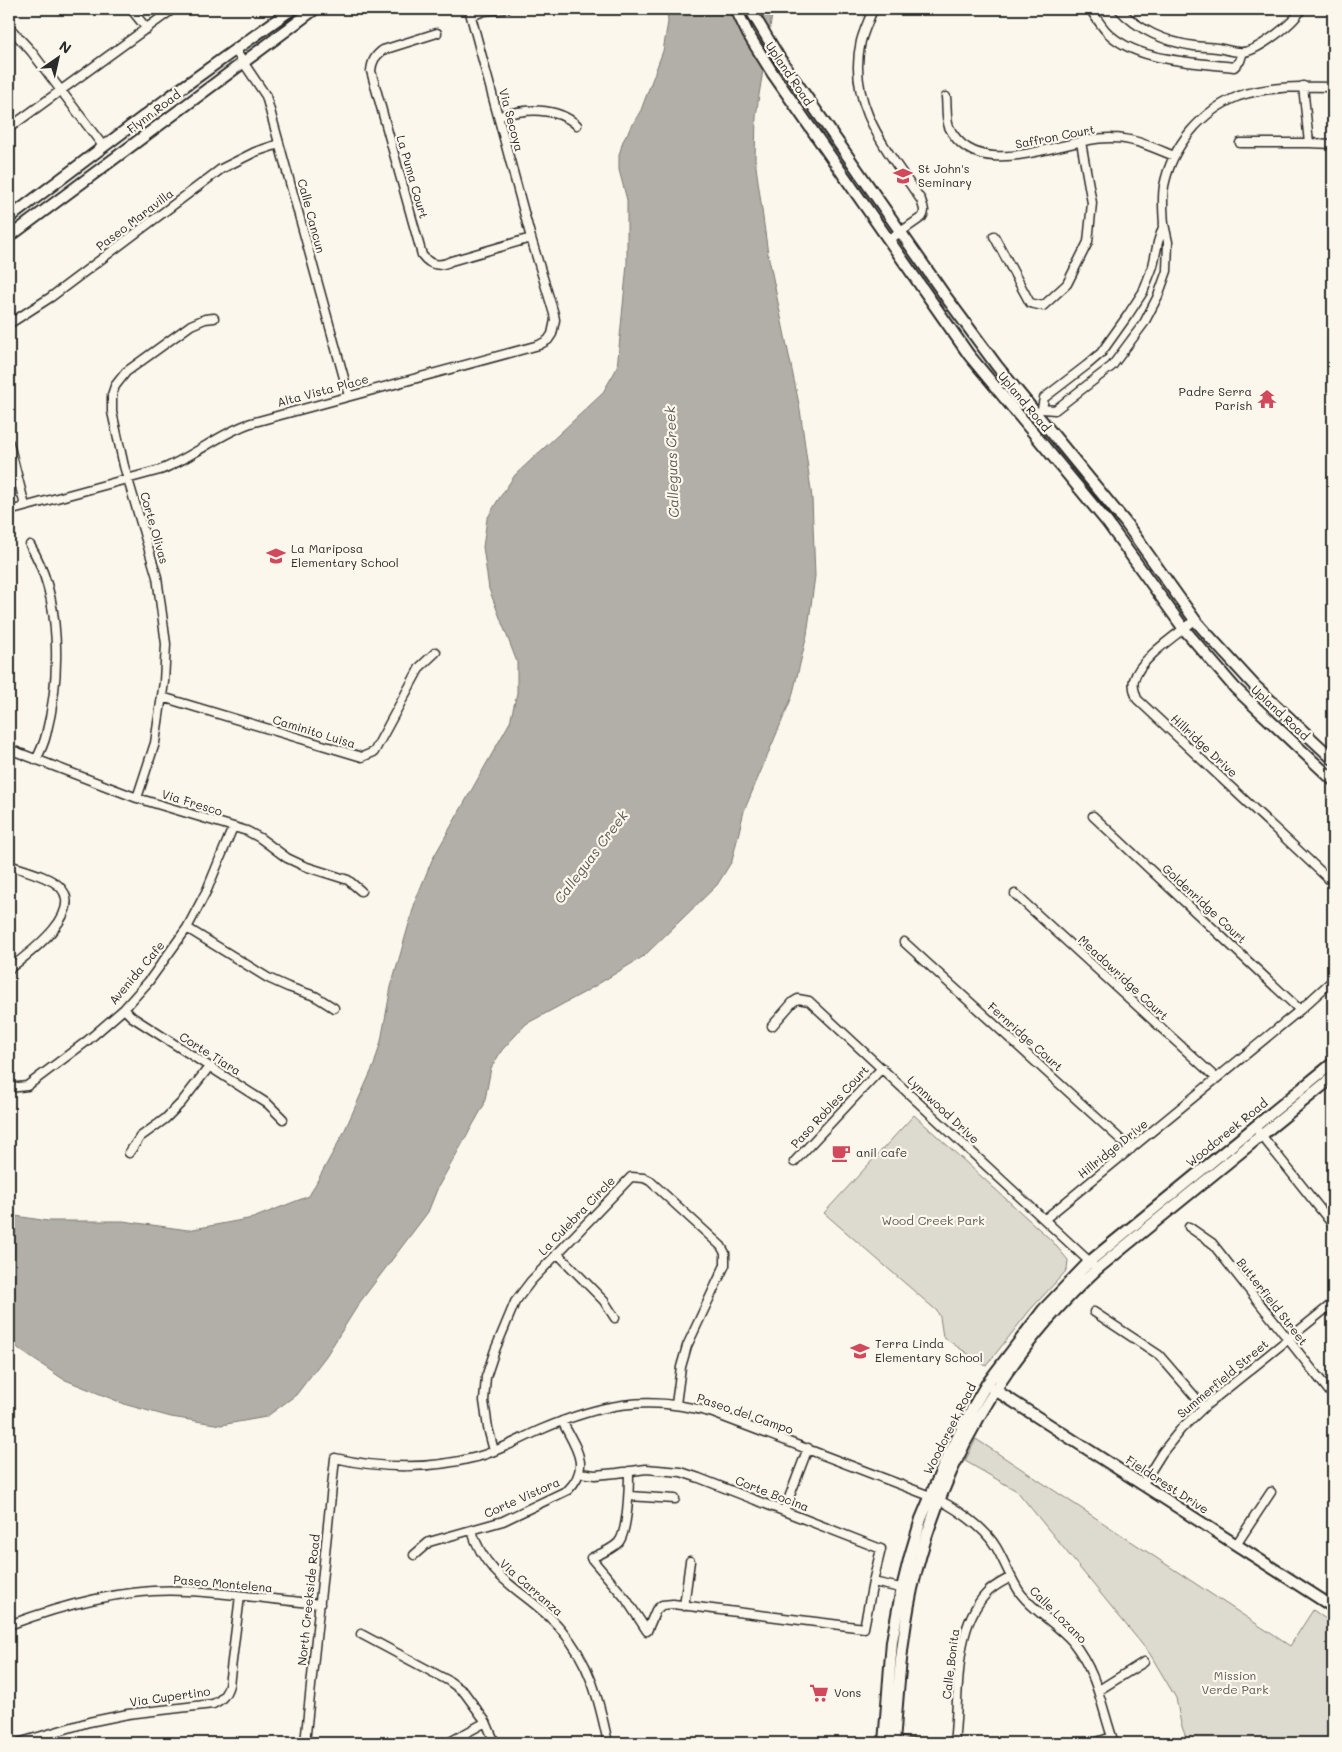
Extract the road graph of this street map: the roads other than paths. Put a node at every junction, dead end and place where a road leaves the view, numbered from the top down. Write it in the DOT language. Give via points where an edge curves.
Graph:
graph roads {
  1 [pos="131,9"];
  2 [pos="173,9"];
  3 [pos="292,9"];
  4 [pos="315,9"];
  5 [pos="506,9"];
  6 [pos="736,9"];
  7 [pos="750,9"];
  8 [pos="1090,9"];
  9 [pos="1120,9"];
  10 [pos="1301,9"];
  11 [pos="872,11"];
  12 [pos="470,12"];
  13 [pos="9,28"];
  14 [pos="147,29"];
  15 [pos="437,33"];
  16 [pos="235,50"];
  17 [pos="1242,52"];
  18 [pos="244,61"];
  19 [pos="1303,86"];
  20 [pos="1333,87"];
  21 [pos="60,90"];
  22 [pos="946,97"];
  23 [pos="499,116"];
  24 [pos="577,125"];
  25 [pos="9,128"];
  26 [pos="1080,142"];
  27 [pos="1240,142"];
  28 [pos="1309,143"];
  29 [pos="280,144"];
  30 [pos="1333,144"];
  31 [pos="102,146"];
  32 [pos="1174,156"];
  33 [pos="9,218"];
  34 [pos="1164,224"];
  35 [pos="901,232"];
  36 [pos="994,236"];
  37 [pos="9,237"];
  38 [pos="531,238"];
  39 [pos="889,240"];
  40 [pos="214,318"];
  41 [pos="9,324"];
  42 [pos="349,396"];
  43 [pos="9,443"];
  44 [pos="128,479"];
  45 [pos="25,506"];
  46 [pos="9,511"];
  47 [pos="30,545"];
  48 [pos="1195,620"];
  49 [pos="1184,629"];
  50 [pos="436,652"];
  51 [pos="162,697"];
  52 [pos="9,749"];
  53 [pos="1333,759"];
  54 [pos="36,760"];
  55 [pos="1333,780"];
  56 [pos="137,798"];
  57 [pos="1093,816"];
  58 [pos="233,827"];
  59 [pos="9,865"];
  60 [pos="1333,883"];
  61 [pos="361,891"];
  62 [pos="1016,894"];
  63 [pos="187,928"];
  64 [pos="904,942"];
  65 [pos="9,969"];
  66 [pos="1333,980"];
  67 [pos="334,1008"];
  68 [pos="124,1009"];
  69 [pos="1300,1010"];
  70 [pos="772,1026"];
  71 [pos="1333,1062"];
  72 [pos="209,1066"];
  73 [pos="882,1068"];
  74 [pos="1333,1076"];
  75 [pos="1216,1078"];
  76 [pos="9,1088"];
  77 [pos="283,1119"];
  78 [pos="1258,1131"];
  79 [pos="1131,1149"];
  80 [pos="129,1153"];
  81 [pos="794,1162"];
  82 [pos="1045,1219"];
  83 [pos="1333,1225"];
  84 [pos="1189,1228"];
  85 [pos="557,1254"];
  86 [pos="1093,1265"];
  87 [pos="1333,1303"];
  88 [pos="1094,1312"];
  89 [pos="615,1318"];
  90 [pos="1288,1340"];
  91 [pos="990,1387"];
  92 [pos="1333,1396"];
  93 [pos="676,1404"];
  94 [pos="1204,1407"];
  95 [pos="562,1420"];
  96 [pos="808,1448"];
  97 [pos="494,1450"];
  98 [pos="334,1458"];
  99 [pos="629,1470"];
  100 [pos="580,1473"];
  101 [pos="1142,1485"];
  102 [pos="1271,1492"];
  103 [pos="629,1496"];
  104 [pos="935,1498"];
  105 [pos="675,1499"];
  106 [pos="784,1511"];
  107 [pos="472,1531"];
  108 [pos="1236,1545"];
  109 [pos="414,1555"];
  110 [pos="690,1561"];
  111 [pos="1012,1577"];
  112 [pos="873,1582"];
  113 [pos="907,1590"];
  114 [pos="240,1596"];
  115 [pos="1331,1602"];
  116 [pos="320,1604"];
  117 [pos="684,1606"];
  118 [pos="9,1625"];
  119 [pos="361,1634"];
  120 [pos="1144,1662"];
  121 [pos="1099,1690"];
  122 [pos="486,1722"];
  123 [pos="1113,1740"];
  124 [pos="889,1742"];
  125 [pos="18,1743"];
  126 [pos="305,1743"];
  127 [pos="448,1743"];
  128 [pos="495,1743"];
  129 [pos="608,1743"];
  130 [pos="912,1743"];
  131 [pos="954,1743"];
  132 [pos="1094,1743"];
  1 -- 14 [label="street"];
  2 -- 14 [label="street"];
  3 -- 16 [label="main road, Flynn Road"];
  4 -- 18 [label="main road, Flynn Road"];
  5 -- 12 [label="street"];
  6 -- 39 [label="main road, Upland Road" via="773,74"];
  7 -- 35 [label="main road, Upland Road" via="780,59"];
  8 -- 17 [label="street" via="1117,40 1148,54 1234,67 1240,62"];
  9 -- 17 [label="street" via="1136,25 1168,40"];
  10 -- 17 [label="street" via="1283,29"];
  11 -- 35 [label="street" via="861,42 858,64 862,101 884,146 925,209 922,217"];
  12 -- 23 [label="street, Via Secoya"];
  13 -- 21 [label="street"];
  14 -- 21 [label="street"];
  15 -- 38 [label="street, La Puma Court" via="382,50 372,63 371,71 422,255 426,261 442,266"];
  16 -- 18 [label="street, Calle Cancun"];
  16 -- 31 [label="main road, Flynn Road"];
  18 -- 29 [label="street, Calle Cancun" via="266,96"];
  18 -- 37 [label="main road, Flynn Road"];
  19 -- 20 [label="street"];
  19 -- 28 [label="street"];
  19 -- 32 [label="street" via="1240,96 1214,108 1196,125"];
  21 -- 25 [label="street"];
  21 -- 31 [label="street"];
  22 -- 26 [label="street, Saffron Court" via="948,126 961,144 980,154 1011,157"];
  23 -- 24 [label="street" via="552,111 568,117"];
  23 -- 38 [label="street, Via Secoya"];
  26 -- 32 [label="street, Saffron Court" via="1122,139 1141,142"];
  26 -- 36 [label="street" via="1092,203 1088,242 1066,284 1043,306 1030,303"];
  27 -- 28 [label="street"];
  28 -- 30 [label="street"];
  29 -- 41 [label="street, Paseo Maravilla" via="254,152 221,169 52,297"];
  29 -- 42 [label="street, Calle Cancun"];
  31 -- 33 [label="main road, Flynn Road"];
  32 -- 34 [label="street" via="1164,187"];
  34 -- 34 [label="street" via="1143,292 1101,352 1044,398 1042,409 1055,410 1112,366 1144,322 1167,270 1168,242"];
  35 -- 39 [label="street"];
  35 -- 48 [label="main road, Upland Road" via="992,359 1125,522"];
  38 -- 42 [label="street, Alta Vista Place" via="554,314 554,327 548,340"];
  39 -- 49 [label="main road, Upland Road" via="970,355 1107,522"];
  40 -- 44 [label="street, Corte Olivas" via="191,325 126,372 115,386 112,412"];
  42 -- 44 [label="street, Alta Vista Place" via="240,426 174,464"];
  43 -- 45 [label="street"];
  44 -- 45 [label="street, Alta Vista Place"];
  44 -- 51 [label="street, Corte Olivas" via="161,601 166,644"];
  45 -- 46 [label="street, Alta Vista Place"];
  47 -- 54 [label="street" via="42,568 50,596 56,647 52,706 46,737"];
  48 -- 49 [label="street, Hillridge Drive"];
  48 -- 53 [label="main road, Upland Road" via="1254,685"];
  49 -- 55 [label="main road, Upland Road" via="1235,688"];
  49 -- 60 [label="street, Hillridge Drive" via="1154,653 1137,672 1133,690 1137,699"];
  50 -- 51 [label="street, Caminito Luisa" via="420,667 374,752 362,757"];
  51 -- 56 [label="street, Corte Olivas" via="155,743"];
  52 -- 54 [label="street, Via Fresco"];
  54 -- 56 [label="street, Via Fresco"];
  56 -- 58 [label="street, Via Fresco"];
  57 -- 69 [label="street, Goldenridge Court"];
  58 -- 61 [label="street, Via Fresco" via="260,838 304,866 348,880"];
  58 -- 63 [label="street, Avenida Cafe"];
  59 -- 65 [label="street" via="52,881 62,890 66,902 60,922"];
  62 -- 75 [label="street, Meadowridge Court"];
  63 -- 67 [label="street" via="268,978 315,996"];
  63 -- 68 [label="street, Avenida Cafe" via="149,981"];
  64 -- 79 [label="street, Fernridge Court"];
  66 -- 69 [label="street, Hillridge Drive"];
  68 -- 72 [label="street, Corte Tiara" via="132,1018"];
  68 -- 76 [label="street, Avenida Cafe" via="27,1086"];
  69 -- 75 [label="street, Hillridge Drive"];
  70 -- 73 [label="street, Lynnwood Drive" via="793,1002 798,999 809,1001"];
  71 -- 78 [label="main road, Woodcreek Road"];
  72 -- 77 [label="street, Corte Tiara" via="268,1104"];
  72 -- 80 [label="street" via="182,1103 140,1137"];
  73 -- 81 [label="street, Paso Robles Court"];
  73 -- 82 [label="street, Lynnwood Drive"];
  74 -- 78 [label="main road, Woodcreek Road"];
  75 -- 79 [label="street, Hillridge Drive"];
  78 -- 83 [label="street"];
  78 -- 86 [label="main road, Woodcreek Road"];
  79 -- 82 [label="street, Hillridge Drive"];
  82 -- 86 [label="street, Lynnwood Drive"];
  84 -- 90 [label="street, Butterfield Street" via="1212,1243"];
  85 -- 89 [label="street" via="604,1301"];
  85 -- 93 [label="street, La Culebra Circle" via="626,1181 636,1177 650,1181 721,1246 725,1265 687,1346"];
  85 -- 97 [label="street, La Culebra Circle" via="515,1302 486,1377 484,1401"];
  86 -- 91 [label="main road, Woodcreek Road" via="1043,1310"];
  87 -- 90 [label="street, Summerfield Street"];
  88 -- 94 [label="street" via="1159,1355"];
  90 -- 92 [label="street, Butterfield Street"];
  90 -- 94 [label="street, Summerfield Street"];
  91 -- 101 [label="main road, Fieldcrest Drive"];
  91 -- 104 [label="main road, Woodcreek Road" via="960,1431"];
  93 -- 95 [label="street, Paseo del Campo" via="611,1406"];
  93 -- 96 [label="street, Paseo del Campo" via="713,1413"];
  94 -- 101 [label="street, Summerfield Street" via="1181,1429"];
  95 -- 97 [label="street, Paseo del Campo"];
  95 -- 100 [label="street" via="577,1452"];
  96 -- 104 [label="street, Paseo del Campo"];
  96 -- 106 [label="street"];
  97 -- 98 [label="street, Paseo del Campo" via="425,1466 388,1466"];
  98 -- 116 [label="street, North Creekside Road"];
  99 -- 100 [label="street, Corte Bocina"];
  99 -- 103 [label="street"];
  99 -- 106 [label="street, Corte Bocina" via="681,1472"];
  100 -- 107 [label="street, Corte Vistora" via="568,1490 503,1521"];
  101 -- 108 [label="main road, Fieldcrest Drive"];
  102 -- 108 [label="street"];
  103 -- 105 [label="street"];
  103 -- 117 [label="street" via="622,1536 610,1549 591,1558 626,1599 647,1631 656,1610 662,1605"];
  104 -- 111 [label="street, Calle Lozano" via="948,1504 985,1534 995,1545"];
  104 -- 113 [label="main road, Woodcreek Road" via="910,1556"];
  106 -- 112 [label="street, Corte Bocina" via="881,1549"];
  107 -- 109 [label="street, Corte Vistora" via="429,1542"];
  107 -- 129 [label="street, Via Carranza" via="482,1557 494,1571 548,1616 574,1646 594,1683"];
  108 -- 115 [label="main road, Fieldcrest Drive"];
  110 -- 117 [label="street"];
  111 -- 121 [label="street, Calle Lozano" via="1021,1594 1071,1640 1088,1665"];
  111 -- 131 [label="street, Calle Bonita" via="987,1593 965,1630"];
  112 -- 113 [label="street"];
  112 -- 117 [label="street" via="864,1628"];
  113 -- 124 [label="main road, Woodcreek Road" via="892,1641"];
  114 -- 116 [label="street, Paseo Montelena"];
  114 -- 118 [label="street, Paseo Montelena" via="186,1591 146,1592 101,1598"];
  114 -- 125 [label="street, Via Cupertino" via="229,1685 219,1701 89,1722"];
  116 -- 126 [label="street, North Creekside Road"];
  119 -- 122 [label="street" via="464,1692"];
  120 -- 121 [label="street"];
  121 -- 123 [label="street, Calle Lozano"];
  122 -- 127 [label="street"];
  122 -- 128 [label="street"];
  123 -- 132 [label="street"];
  124 -- 130 [label="street"];
}
